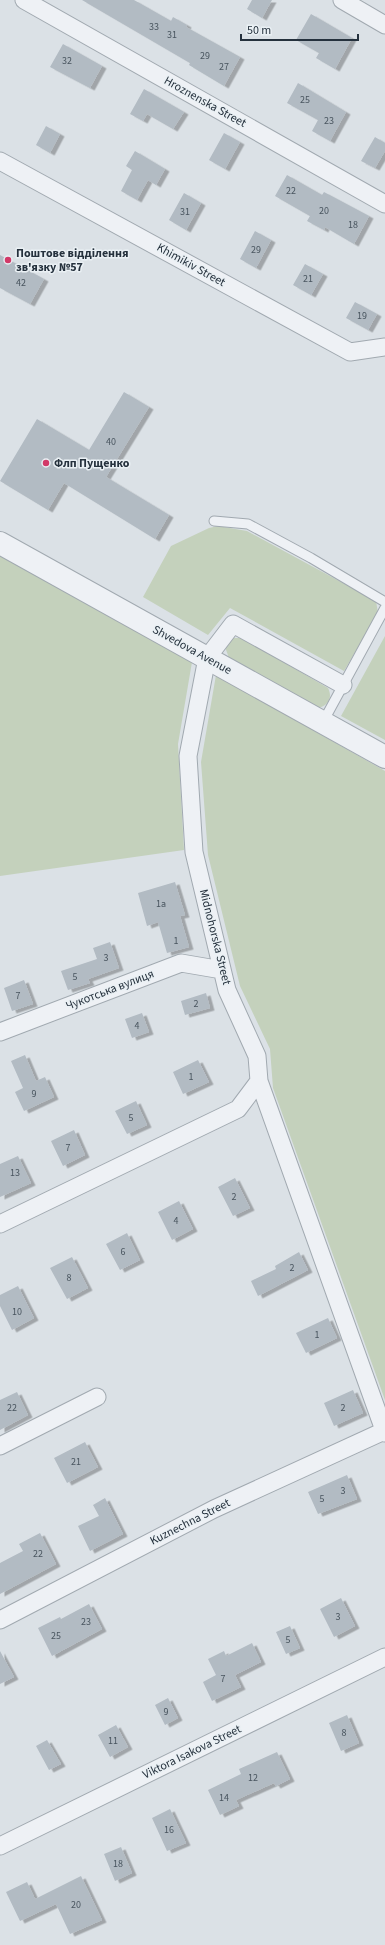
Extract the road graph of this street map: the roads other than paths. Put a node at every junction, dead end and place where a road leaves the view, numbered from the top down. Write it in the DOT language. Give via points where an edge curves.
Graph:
graph roads {
  1 [pos="24,0"];
  2 [pos="342,0"];
  3 [pos="385,25"];
  4 [pos="0,161"];
  5 [pos="385,204"];
  6 [pos="385,347"];
  7 [pos="214,521"];
  8 [pos="0,543"];
  9 [pos="385,602"];
  10 [pos="385,608"];
  11 [pos="207,658"];
  12 [pos="343,685"];
  13 [pos="323,722"];
  14 [pos="385,757"];
  15 [pos="222,970"];
  16 [pos="0,1032"];
  17 [pos="259,1081"];
  18 [pos="0,1224"];
  19 [pos="96,1397"];
  20 [pos="384,1432"];
  21 [pos="0,1446"];
  22 [pos="0,1620"];
  23 [pos="385,1657"];
  24 [pos="0,1846"];
  1 -- 5 [label="street, Hroznenska Street"];
  2 -- 3 [label="street"];
  4 -- 6 [label="street, Khimikiv Street" via="350,352"];
  7 -- 9 [label="lane" via="248,524"];
  8 -- 11 [label="street, Shvedova Avenue"];
  10 -- 12 [label="lane"];
  11 -- 12 [label="street, Midnohorska Street" via="233,624"];
  11 -- 13 [label="street, Shvedova Avenue"];
  11 -- 15 [label="street, Midnohorska Street" via="188,756 194,852"];
  12 -- 13 [label="lane"];
  13 -- 14 [label="street, Shvedova Avenue"];
  15 -- 16 [label="street, Чукотська вулиця" via="182,963"];
  15 -- 17 [label="street, Midnohorska Street" via="227,990 257,1056"];
  17 -- 18 [label="street" via="238,1109"];
  17 -- 20 [label="street, Midnohorska Street"];
  19 -- 21 [label="street"];
  20 -- 22 [label="street, Kuznechna Street" via="214,1509"];
  23 -- 24 [label="street, Viktora Isakova Street"];
}
